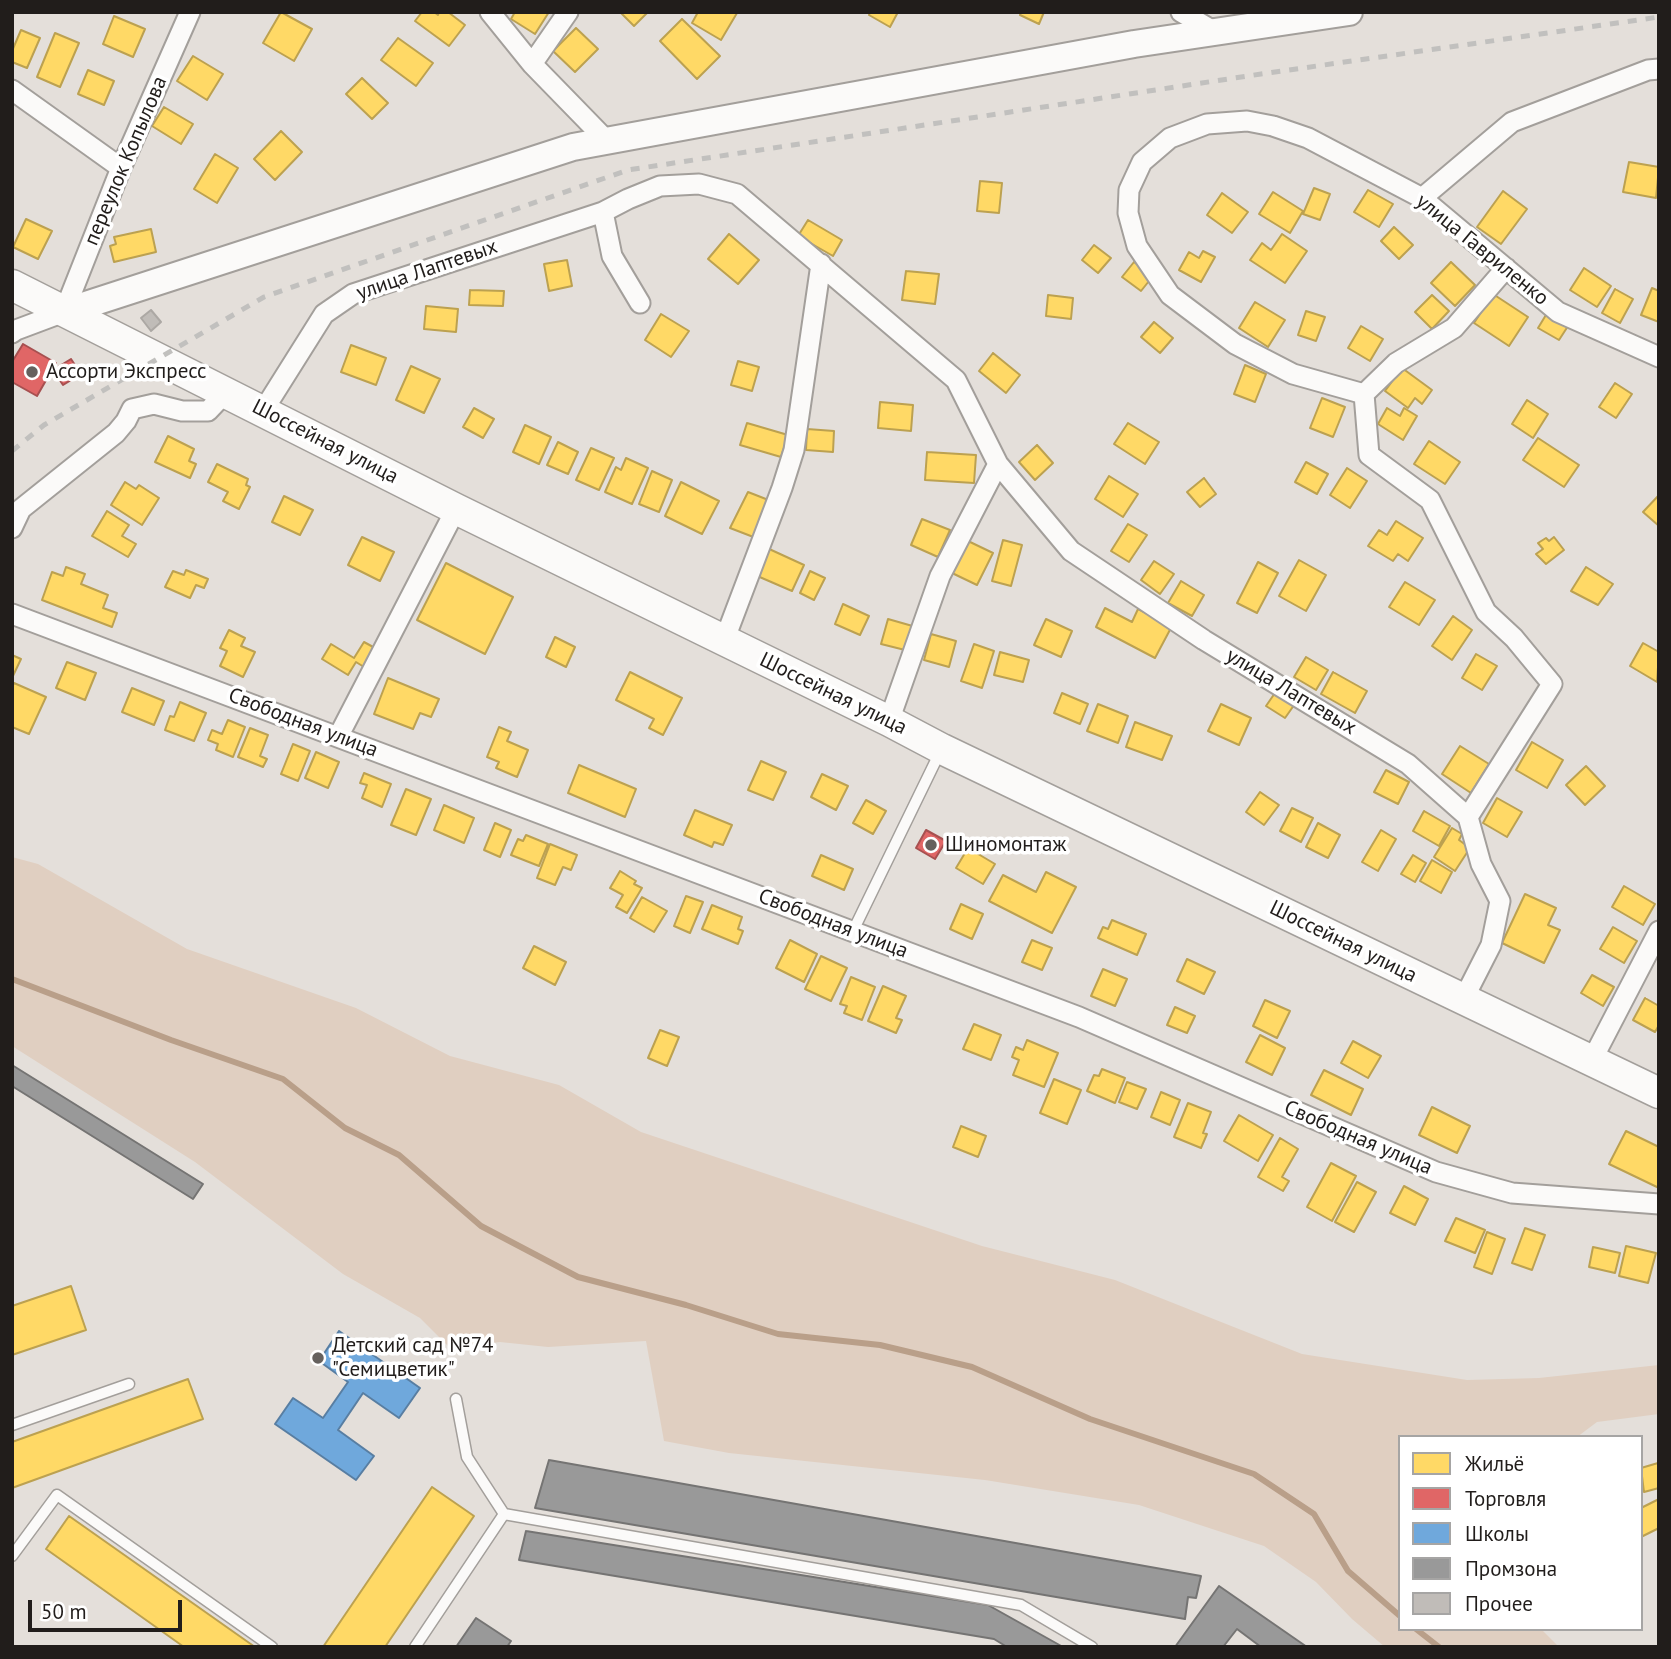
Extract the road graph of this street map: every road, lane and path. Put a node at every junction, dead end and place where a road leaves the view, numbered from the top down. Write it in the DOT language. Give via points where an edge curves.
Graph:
graph roads {
  1 [pos="190,12"];
  2 [pos="491,12"];
  3 [pos="568,12"];
  4 [pos="1181,12"];
  5 [pos="1349,12"];
  6 [pos="1216,32"];
  7 [pos="532,64"];
  8 [pos="1659,69"];
  9 [pos="12,90"];
  10 [pos="607,141"];
  11 [pos="121,167"];
  12 [pos="1422,198"];
  13 [pos="603,212"];
  14 [pos="821,264"];
  15 [pos="1506,268"];
  16 [pos="12,285"];
  17 [pos="640,303"];
  18 [pos="64,312"];
  19 [pos="12,333"];
  20 [pos="1659,357"];
  21 [pos="226,392"];
  22 [pos="1364,394"];
  23 [pos="263,411"];
  24 [pos="998,464"];
  25 [pos="456,509"];
  26 [pos="12,527"];
  27 [pos="12,614"];
  28 [pos="724,640"];
  29 [pos="889,721"];
  30 [pos="338,737"];
  31 [pos="942,749"];
  32 [pos="1468,817"];
  33 [pos="853,931"];
  34 [pos="1659,931"];
  35 [pos="1463,1000"];
  36 [pos="1592,1060"];
  37 [pos="1659,1093"];
  38 [pos="1659,1204"];
  39 [pos="129,1384"];
  40 [pos="456,1399"];
  41 [pos="12,1425"];
  42 [pos="504,1514"];
  43 [pos="12,1556"];
  44 [pos="272,1647"];
  45 [pos="415,1647"];
  46 [pos="1092,1647"];
  1 -- 11 [label="street, переулок Копылова"];
  2 -- 7 [label="street"];
  3 -- 7 [label="street"];
  4 -- 6 [label="street"];
  5 -- 6 [label="street"];
  6 -- 10 [label="street"];
  7 -- 10 [label="street"];
  8 -- 12 [label="street" via="1512,121"];
  9 -- 11 [label="street"];
  10 -- 18 [label="street" via="573,147"];
  11 -- 18 [label="street, переулок Копылова"];
  12 -- 15 [label="street, улица Гавриленко"];
  12 -- 22 [label="street, улица Гавриленко" via="1308,138 1248,121 1207,124 1170,138 1142,162 1129,190 1128,213 1137,246 1170,295 1235,344 1293,374"];
  13 -- 14 [label="street, улица Лаптевых" via="660,186 699,184 737,194"];
  13 -- 17 [label="street" via="612,256"];
  13 -- 23 [label="street, улица Лаптевых" via="353,294 324,314"];
  14 -- 24 [label="street, улица Лаптевых" via="956,380"];
  14 -- 28 [label="street" via="794,450"];
  15 -- 20 [label="street, улица Гавриленко" via="1558,312"];
  15 -- 22 [label="street" via="1454,328 1396,363"];
  16 -- 18 [label="main road, Шоссейная улица"];
  18 -- 19 [label="street"];
  18 -- 21 [label="main road, Шоссейная улица"];
  21 -- 23 [label="main road, Шоссейная улица"];
  21 -- 26 [label="street" via="208,411 154,404 132,409 116,433 21,509"];
  22 -- 32 [label="street" via="1369,455 1430,500 1486,612 1552,684"];
  23 -- 25 [label="main road, Шоссейная улица"];
  24 -- 29 [label="street" via="940,576"];
  24 -- 32 [label="street, улица Лаптевых" via="1071,551 1408,764"];
  25 -- 28 [label="main road, Шоссейная улица"];
  25 -- 30 [label="street"];
  27 -- 30 [label="street, Свободная улица"];
  28 -- 29 [label="main road, Шоссейная улица"];
  29 -- 31 [label="main road, Шоссейная улица"];
  30 -- 33 [label="street, Свободная улица"];
  31 -- 33 [label="lane"];
  31 -- 35 [label="main road, Шоссейная улица"];
  32 -- 35 [label="street" via="1481,864 1500,901 1491,945"];
  33 -- 38 [label="street, Свободная улица" via="1079,1017 1436,1172 1512,1193"];
  34 -- 36 [label="street"];
  35 -- 36 [label="main road, Шоссейная улица"];
  36 -- 37 [label="main road, Шоссейная улица"];
  39 -- 41 [label="lane"];
  40 -- 42 [label="lane" via="467,1457"];
  42 -- 45 [label="lane"];
  42 -- 46 [label="lane" via="1021,1605"];
  43 -- 44 [label="lane" via="57,1495"];
}
